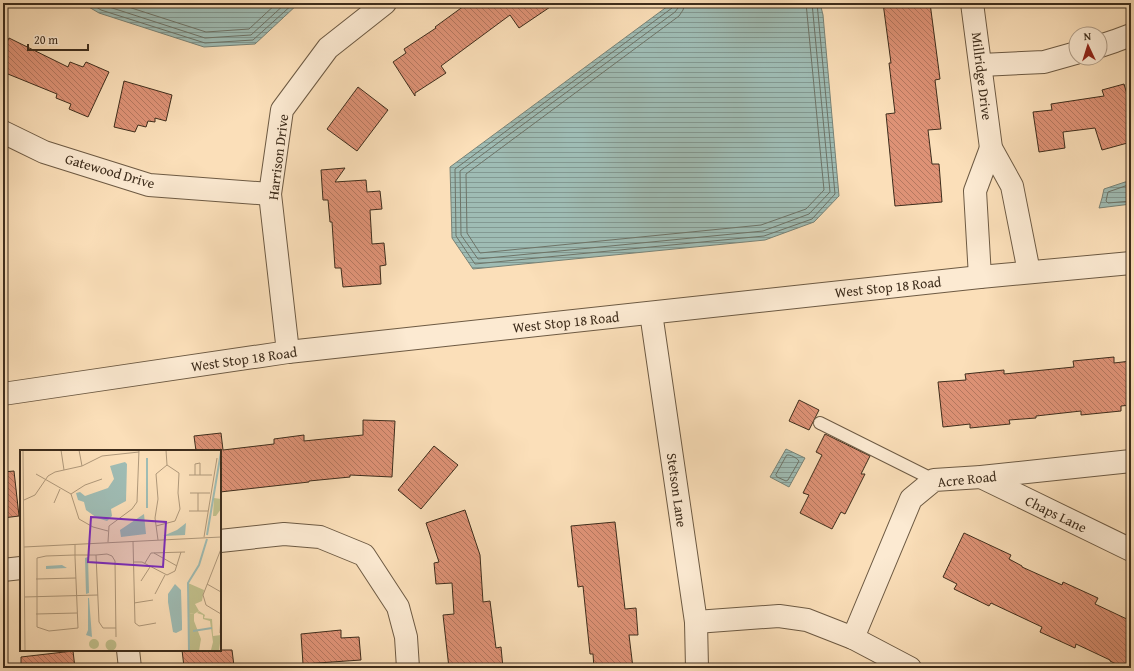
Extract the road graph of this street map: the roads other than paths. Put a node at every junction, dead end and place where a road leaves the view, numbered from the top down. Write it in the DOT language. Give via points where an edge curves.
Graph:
graph roads {
  1 [pos="384,3"];
  2 [pos="972,3"];
  3 [pos="1131,35"];
  4 [pos="1108,43"];
  5 [pos="1068,55"];
  6 [pos="981,65"];
  7 [pos="3,132"];
  8 [pos="991,148"];
  9 [pos="270,194"];
  10 [pos="1131,263"];
  11 [pos="1028,272"];
  12 [pos="980,277"];
  13 [pos="651,313"];
  14 [pos="288,352"];
  15 [pos="3,394"];
  16 [pos="820,423"];
  17 [pos="1131,461"];
  18 [pos="981,477"];
  19 [pos="934,480"];
  20 [pos="221,541"];
  21 [pos="1131,550"];
  22 [pos="20,568"];
  23 [pos="3,570"];
  24 [pos="696,622"];
  25 [pos="853,638"];
  26 [pos="128,651"];
  27 [pos="130,668"];
  28 [pos="408,668"];
  29 [pos="697,668"];
  30 [pos="910,668"];
  1 -- 9 [label="street, Harrison Drive" via="328,48 282,110"];
  2 -- 6 [label="street, Millridge Drive"];
  3 -- 4 [label="street"];
  5 -- 6 [label="street" via="1044,62"];
  6 -- 8 [label="street, Millridge Drive"];
  7 -- 9 [label="street, Gatewood Drive" via="44,152 149,185"];
  8 -- 11 [label="street, Millridge Drive" via="1012,186"];
  8 -- 12 [label="street, Millridge Drive" via="975,191"];
  9 -- 14 [label="street, Harrison Drive"];
  10 -- 11 [label="street, West Stop 18 Road"];
  11 -- 12 [label="street, West Stop 18 Road"];
  12 -- 13 [label="street, West Stop 18 Road"];
  13 -- 14 [label="street, West Stop 18 Road"];
  13 -- 24 [label="street, Stetson Lane"];
  14 -- 15 [label="street, West Stop 18 Road"];
  16 -- 19 [label="lane"];
  17 -- 18 [label="street, Acre Road"];
  18 -- 19 [label="street, Acre Road"];
  18 -- 21 [label="street, Chaps Lane"];
  19 -- 25 [label="street, Acre Road" via="911,499"];
  20 -- 28 [label="street" via="284,534 320,537 364,555 398,607 406,637"];
  22 -- 23 [label="street"];
  24 -- 25 [label="street" via="779,616 807,620"];
  24 -- 29 [label="street, Stetson Lane"];
  25 -- 30 [label="street"];
  26 -- 27 [label="street"];
}
